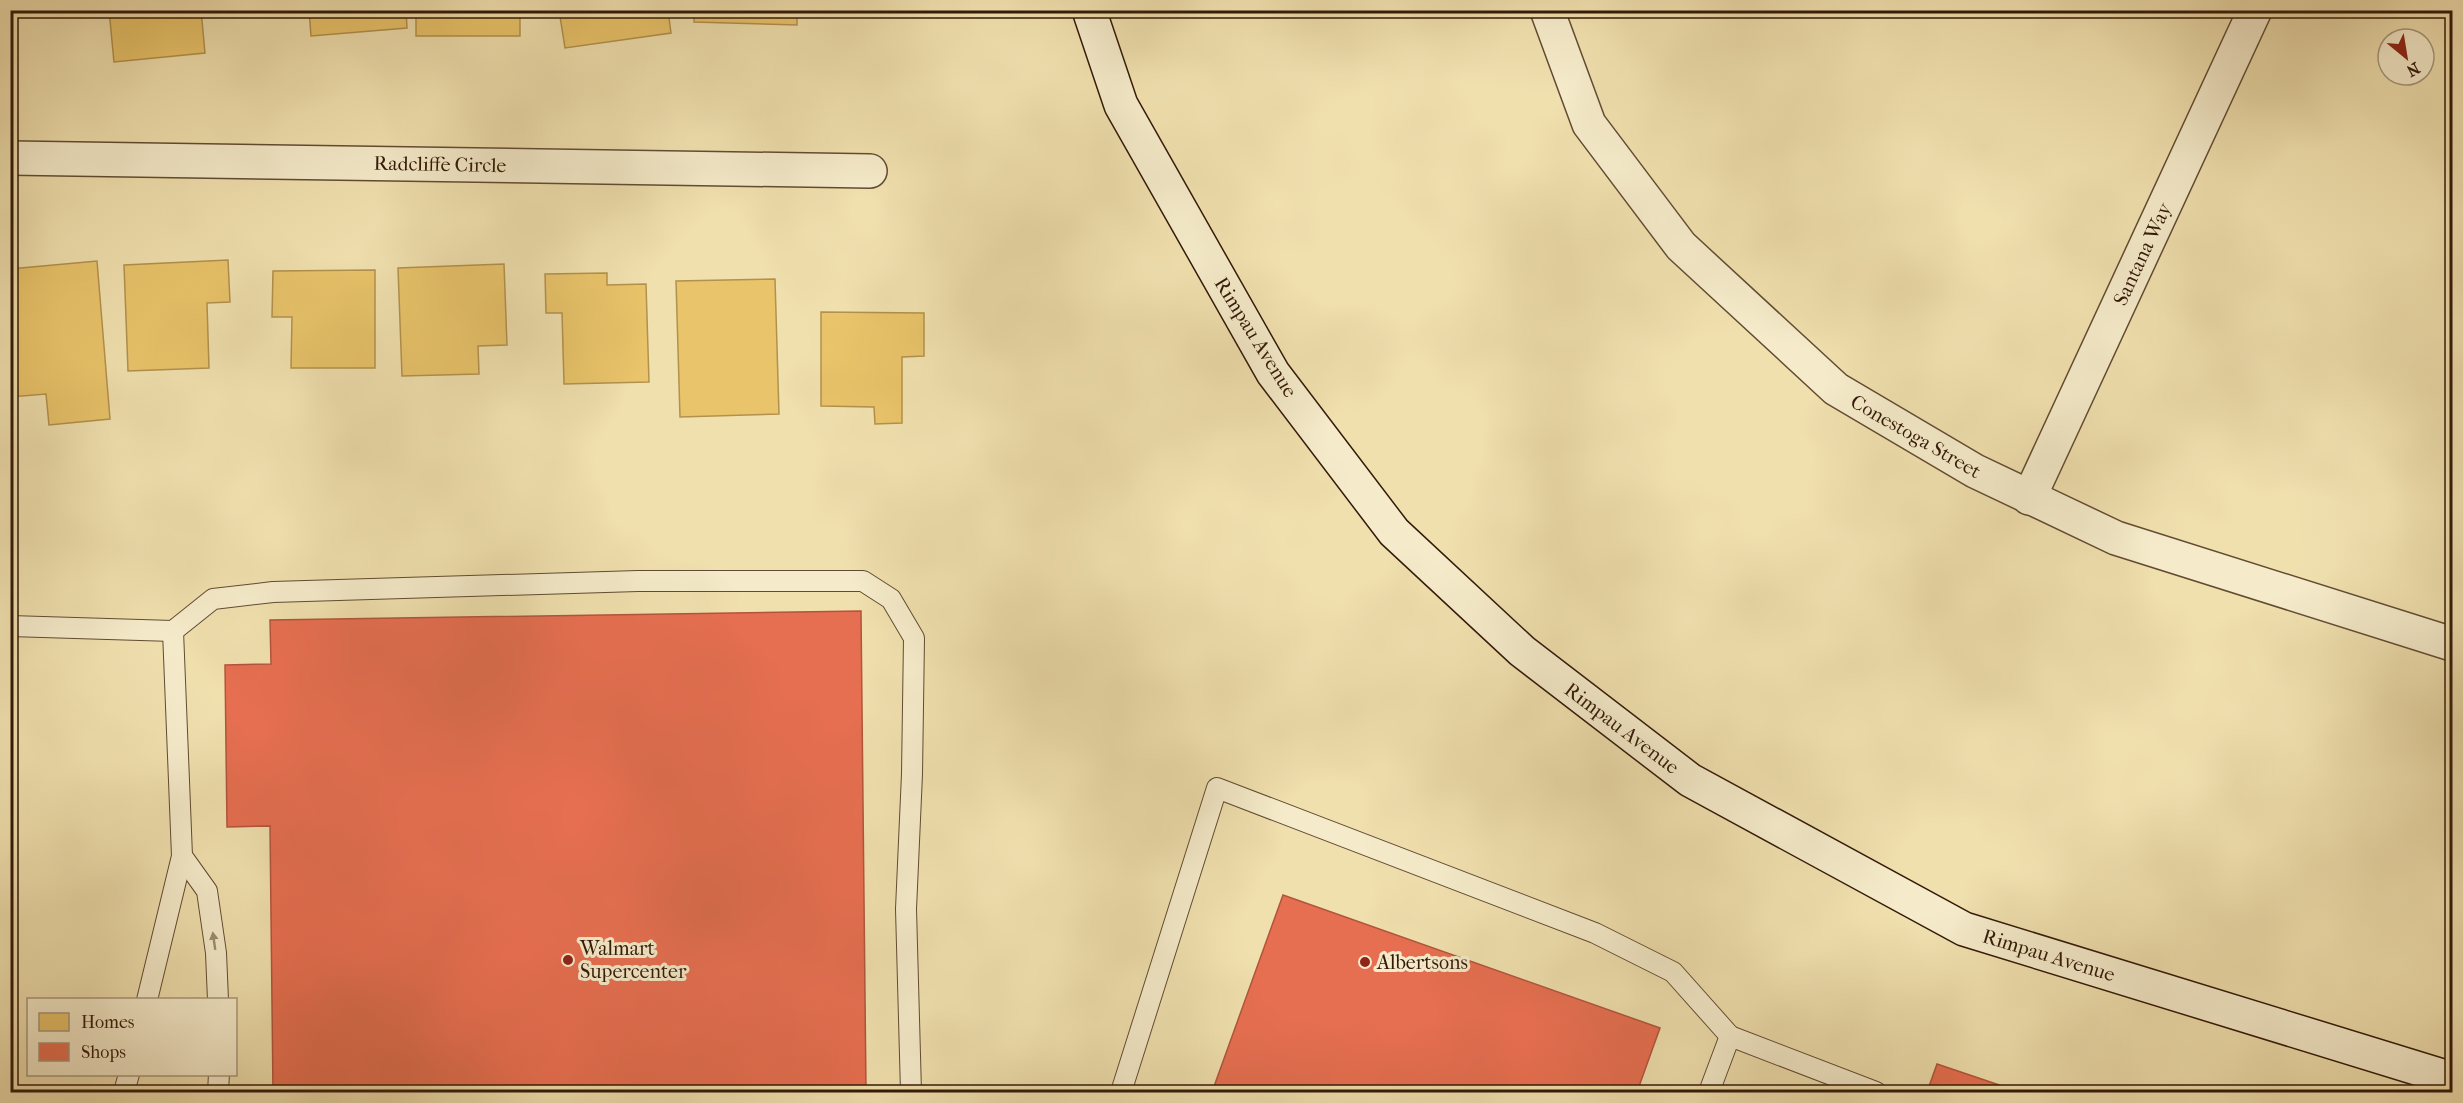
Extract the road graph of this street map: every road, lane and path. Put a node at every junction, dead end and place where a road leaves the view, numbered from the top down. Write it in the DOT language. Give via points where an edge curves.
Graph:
graph roads {
  1 [pos="1089,10"];
  2 [pos="1547,10"];
  3 [pos="2255,10"];
  4 [pos="10,158"];
  5 [pos="870,171"];
  6 [pos="2029,498"];
  7 [pos="10,626"];
  8 [pos="172,631"];
  9 [pos="2452,644"];
  10 [pos="182,856"];
  11 [pos="147,998"];
  12 [pos="218,998"];
  13 [pos="1730,1036"];
  14 [pos="128,1076"];
  15 [pos="219,1076"];
  16 [pos="2452,1079"];
  17 [pos="124,1092"];
  18 [pos="218,1092"];
  19 [pos="911,1092"];
  20 [pos="1121,1092"];
  21 [pos="1709,1092"];
  22 [pos="1876,1092"];
  1 -- 16 [label="street, Rimpau Avenue" via="1121,105 1273,373 1394,532 1522,651 1690,780 1964,929"];
  2 -- 6 [label="street, Conestoga Street" via="1589,124 1681,246 1836,389 1975,471"];
  3 -- 6 [label="street, Santana Way"];
  4 -- 5 [label="street, Radcliffe Circle"];
  6 -- 9 [label="street, Conestoga Street" via="2116,538"];
  7 -- 8 [label="lane"];
  8 -- 10 [label="lane"];
  8 -- 19 [label="lane" via="213,599 273,592 638,581 864,581 891,598 914,638 906,909"];
  10 -- 11 [label="lane"];
  12 -- 10 [label="lane, one-way" via="207,891"];
  13 -- 20 [label="lane" via="1673,972 1595,933 1216,788"];
  13 -- 21 [label="lane"];
  13 -- 22 [label="lane"];
  14 -- 17 [label="lane"];
  15 -- 18 [label="lane"];
}
